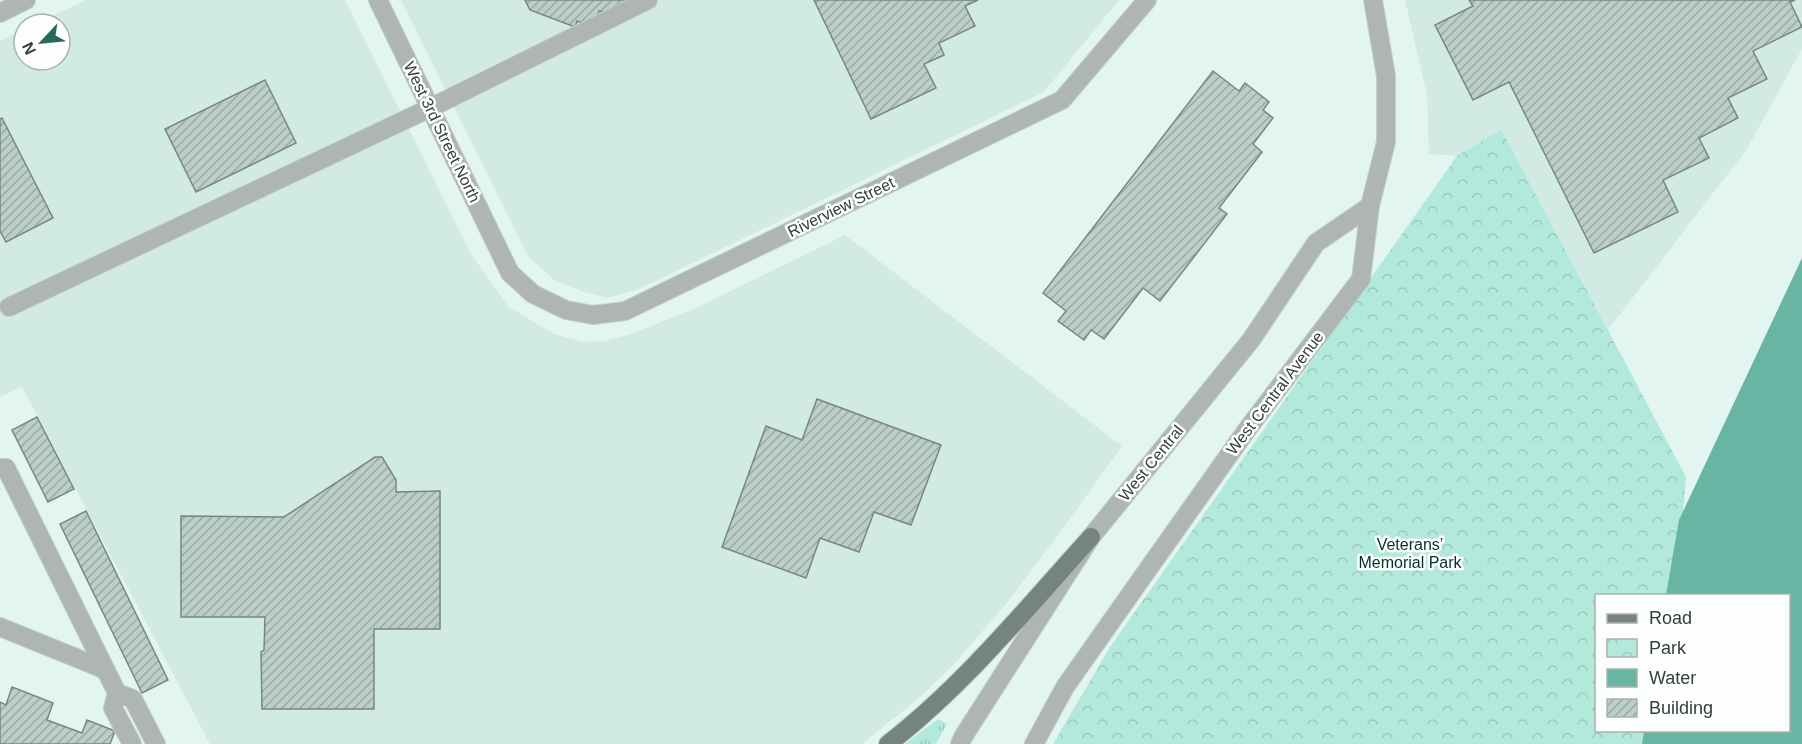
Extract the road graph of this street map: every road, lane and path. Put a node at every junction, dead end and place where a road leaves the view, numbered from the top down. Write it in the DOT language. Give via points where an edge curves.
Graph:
graph roads {
  1 [pos="26,0"];
  2 [pos="378,0"];
  3 [pos="648,0"];
  4 [pos="1147,0"];
  5 [pos="1373,0"];
  6 [pos="0,13"];
  7 [pos="430,108"];
  8 [pos="1370,206"];
  9 [pos="506,265"];
  10 [pos="9,307"];
  11 [pos="0,468"];
  12 [pos="1091,537"];
  13 [pos="0,627"];
  14 [pos="106,670"];
  15 [pos="117,693"];
  16 [pos="132,744"];
  17 [pos="156,744"];
  18 [pos="888,744"];
  19 [pos="960,744"];
  20 [pos="1034,744"];
  1 -- 6 [label="street"];
  2 -- 7 [label="street, West 3rd Street North"];
  3 -- 7 [label="street"];
  4 -- 9 [label="street, Riverview Street" via="1062,100 626,311 593,315 566,310 533,294"];
  5 -- 8 [label="street, West Central Avenue" via="1386,76 1386,142"];
  7 -- 9 [label="street, West 3rd Street North"];
  7 -- 10 [label="street"];
  8 -- 12 [label="street, West Central" via="1316,243 1251,340"];
  8 -- 20 [label="street, West Central Avenue" via="1361,279 1245,431 1065,687"];
  11 -- 14 [label="street" via="6,468"];
  12 -- 18 [label="main road" via="987,653"];
  12 -- 19 [label="street, West Central"];
  13 -- 14 [label="street"];
  14 -- 15 [label="street"];
  15 -- 16 [label="street" via="114,708"];
  15 -- 17 [label="street" via="133,699"];
}
